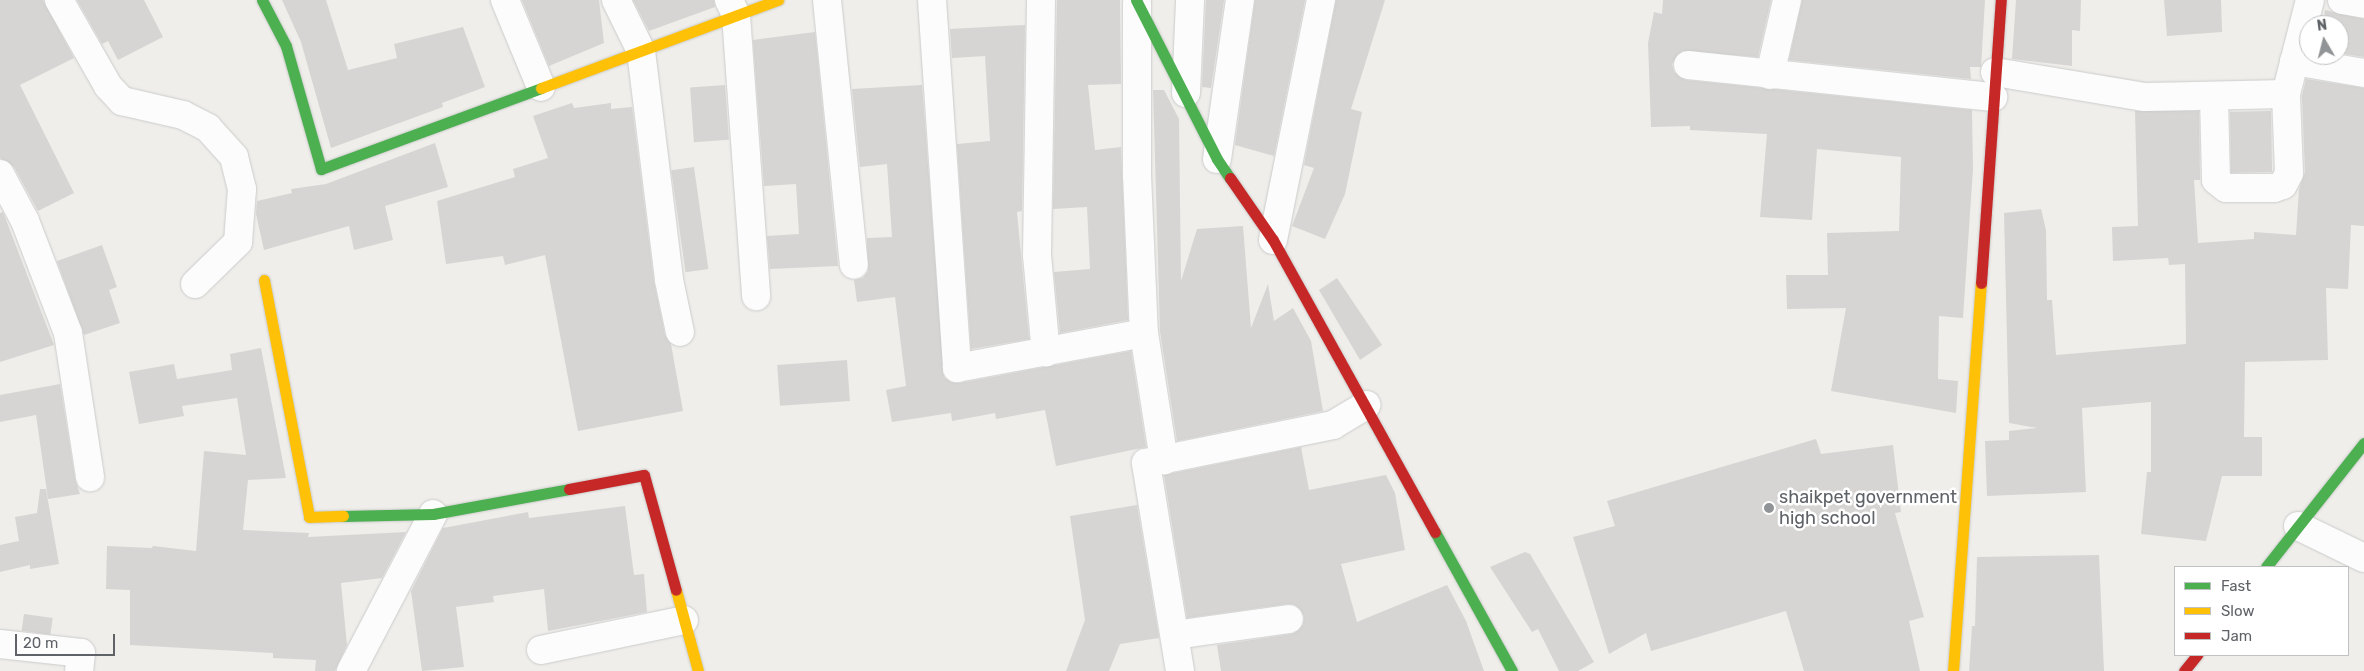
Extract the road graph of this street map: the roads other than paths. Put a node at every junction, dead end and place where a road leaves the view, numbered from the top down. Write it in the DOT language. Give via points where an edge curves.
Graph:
graph roads {
  1 [pos="59,0"];
  2 [pos="262,0"];
  3 [pos="505,0"];
  4 [pos="616,0"];
  5 [pos="778,0"];
  6 [pos="827,0"];
  7 [pos="932,0"];
  8 [pos="1041,0"];
  9 [pos="1190,0"];
  10 [pos="1240,0"];
  11 [pos="1321,0"];
  12 [pos="1788,0"];
  13 [pos="2001,0"];
  14 [pos="2310,0"];
  15 [pos="2342,0"];
  16 [pos="1137,2"];
  17 [pos="2364,4"];
  18 [pos="733,8"];
  19 [pos="641,51"];
  20 [pos="2294,61"];
  21 [pos="1688,65"];
  22 [pos="2364,73"];
  23 [pos="1770,75"];
  24 [pos="1994,84"];
  25 [pos="542,87"];
  26 [pos="1186,93"];
  27 [pos="2286,94"];
  28 [pos="2214,98"];
  29 [pos="1216,159"];
  30 [pos="0,174"];
  31 [pos="1273,240"];
  32 [pos="854,265"];
  33 [pos="264,280"];
  34 [pos="195,284"];
  35 [pos="756,296"];
  36 [pos="680,332"];
  37 [pos="1144,333"];
  38 [pos="1046,353"];
  39 [pos="1366,404"];
  40 [pos="2364,443"];
  41 [pos="1164,460"];
  42 [pos="90,477"];
  43 [pos="433,514"];
  44 [pos="2298,526"];
  45 [pos="2364,558"];
  46 [pos="2267,566"];
  47 [pos="1289,619"];
  48 [pos="684,620"];
  49 [pos="1175,635"];
  50 [pos="0,644"];
  51 [pos="541,650"];
  52 [pos="2196,656"];
  53 [pos="79,671"];
  54 [pos="351,671"];
  55 [pos="698,671"];
  56 [pos="1180,671"];
  57 [pos="1512,671"];
  58 [pos="1953,671"];
  59 [pos="2184,671"];
  1 -- 34 [label="street" via="108,86 122,101 183,115 208,128 234,157 242,189 238,242"];
  2 -- 25 [label="street" via="286,46 321,169"];
  3 -- 25 [label="street"];
  4 -- 19 [label="street"];
  5 -- 18 [label="street"];
  6 -- 32 [label="street"];
  7 -- 38 [label="street" via="957,368"];
  8 -- 38 [label="street" via="1037,255"];
  9 -- 26 [label="street"];
  10 -- 29 [label="street"];
  11 -- 31 [label="street"];
  12 -- 23 [label="street"];
  13 -- 24 [label="street"];
  14 -- 20 [label="street"];
  15 -- 17 [label="street"];
  16 -- 26 [label="street"];
  16 -- 37 [label="street" via="1137,175"];
  18 -- 19 [label="street"];
  18 -- 35 [label="street"];
  19 -- 25 [label="street"];
  19 -- 36 [label="street" via="669,280"];
  20 -- 22 [label="street"];
  20 -- 27 [label="street"];
  21 -- 23 [label="street"];
  23 -- 24 [label="street"];
  24 -- 28 [label="street" via="2145,97"];
  24 -- 58 [label="street"];
  26 -- 29 [label="street"];
  27 -- 28 [label="street"];
  27 -- 28 [label="street" via="2289,173 2283,185 2274,188 2226,188 2216,180"];
  29 -- 31 [label="street"];
  30 -- 42 [label="street" via="25,221 68,333"];
  31 -- 39 [label="street"];
  33 -- 43 [label="street" via="309,517"];
  37 -- 38 [label="street"];
  37 -- 41 [label="street"];
  39 -- 41 [label="street" via="1333,425"];
  39 -- 57 [label="street"];
  40 -- 44 [label="street"];
  41 -- 49 [label="street" via="1146,463"];
  43 -- 48 [label="street" via="644,475"];
  43 -- 54 [label="street"];
  44 -- 45 [label="street"];
  44 -- 46 [label="street"];
  47 -- 49 [label="street"];
  48 -- 51 [label="street"];
  48 -- 55 [label="street"];
  49 -- 56 [label="street"];
  50 -- 53 [label="street" via="81,653"];
  52 -- 59 [label="street"];
}
